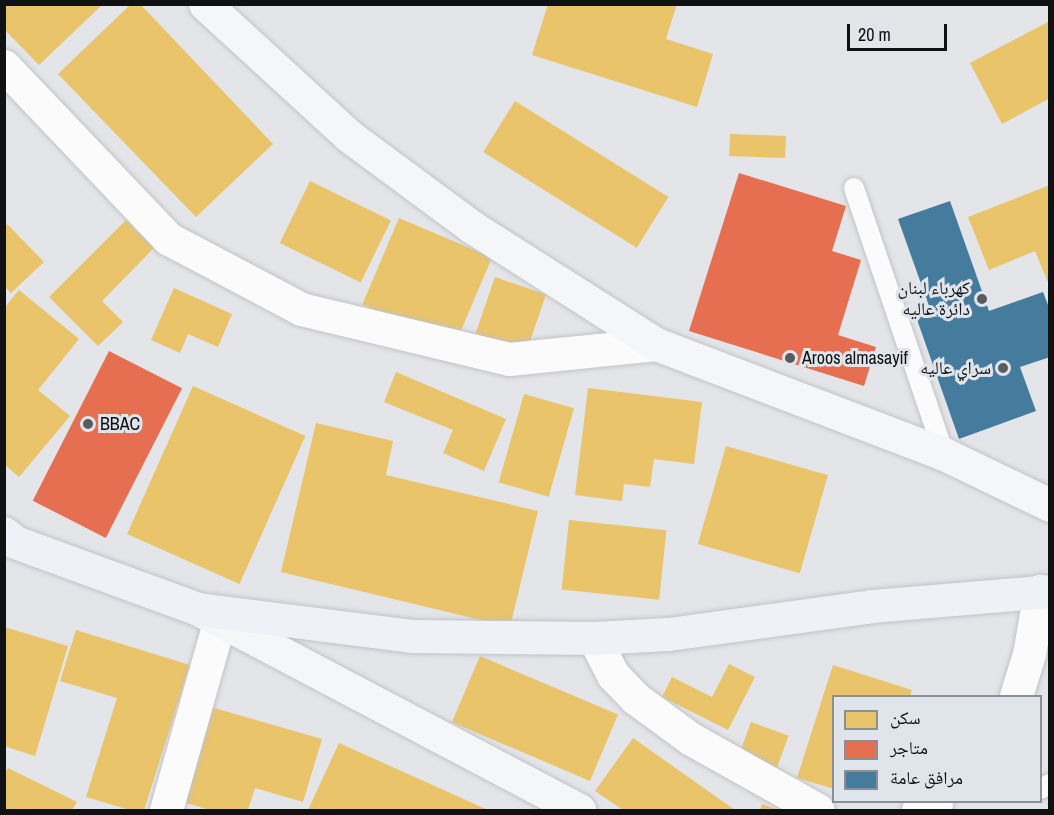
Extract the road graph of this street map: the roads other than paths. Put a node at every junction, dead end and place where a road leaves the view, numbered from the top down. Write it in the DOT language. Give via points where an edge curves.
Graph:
graph roads {
  1 [pos="205,4"];
  2 [pos="4,66"];
  3 [pos="854,188"];
  4 [pos="656,344"];
  5 [pos="944,454"];
  6 [pos="1050,505"];
  7 [pos="4,533"];
  8 [pos="1045,591"];
  9 [pos="208,616"];
  10 [pos="594,638"];
  11 [pos="1016,695"];
  12 [pos="932,803"];
  13 [pos="166,810"];
  14 [pos="579,810"];
  15 [pos="818,810"];
  16 [pos="918,810"];
  1 -- 4 [label="main road" via="349,136 472,227"];
  2 -- 4 [label="street" via="169,238 301,309 509,359"];
  3 -- 5 [label="lane"];
  4 -- 5 [label="main road"];
  5 -- 6 [label="main road"];
  7 -- 9 [label="main road" via="15,542"];
  8 -- 10 [label="main road" via="872,606 668,634"];
  8 -- 11 [label="street"];
  9 -- 10 [label="main road" via="411,636"];
  9 -- 13 [label="street"];
  9 -- 14 [label="main road"];
  10 -- 15 [label="street" via="614,675 635,698 691,739"];
  12 -- 16 [label="street"];
}
